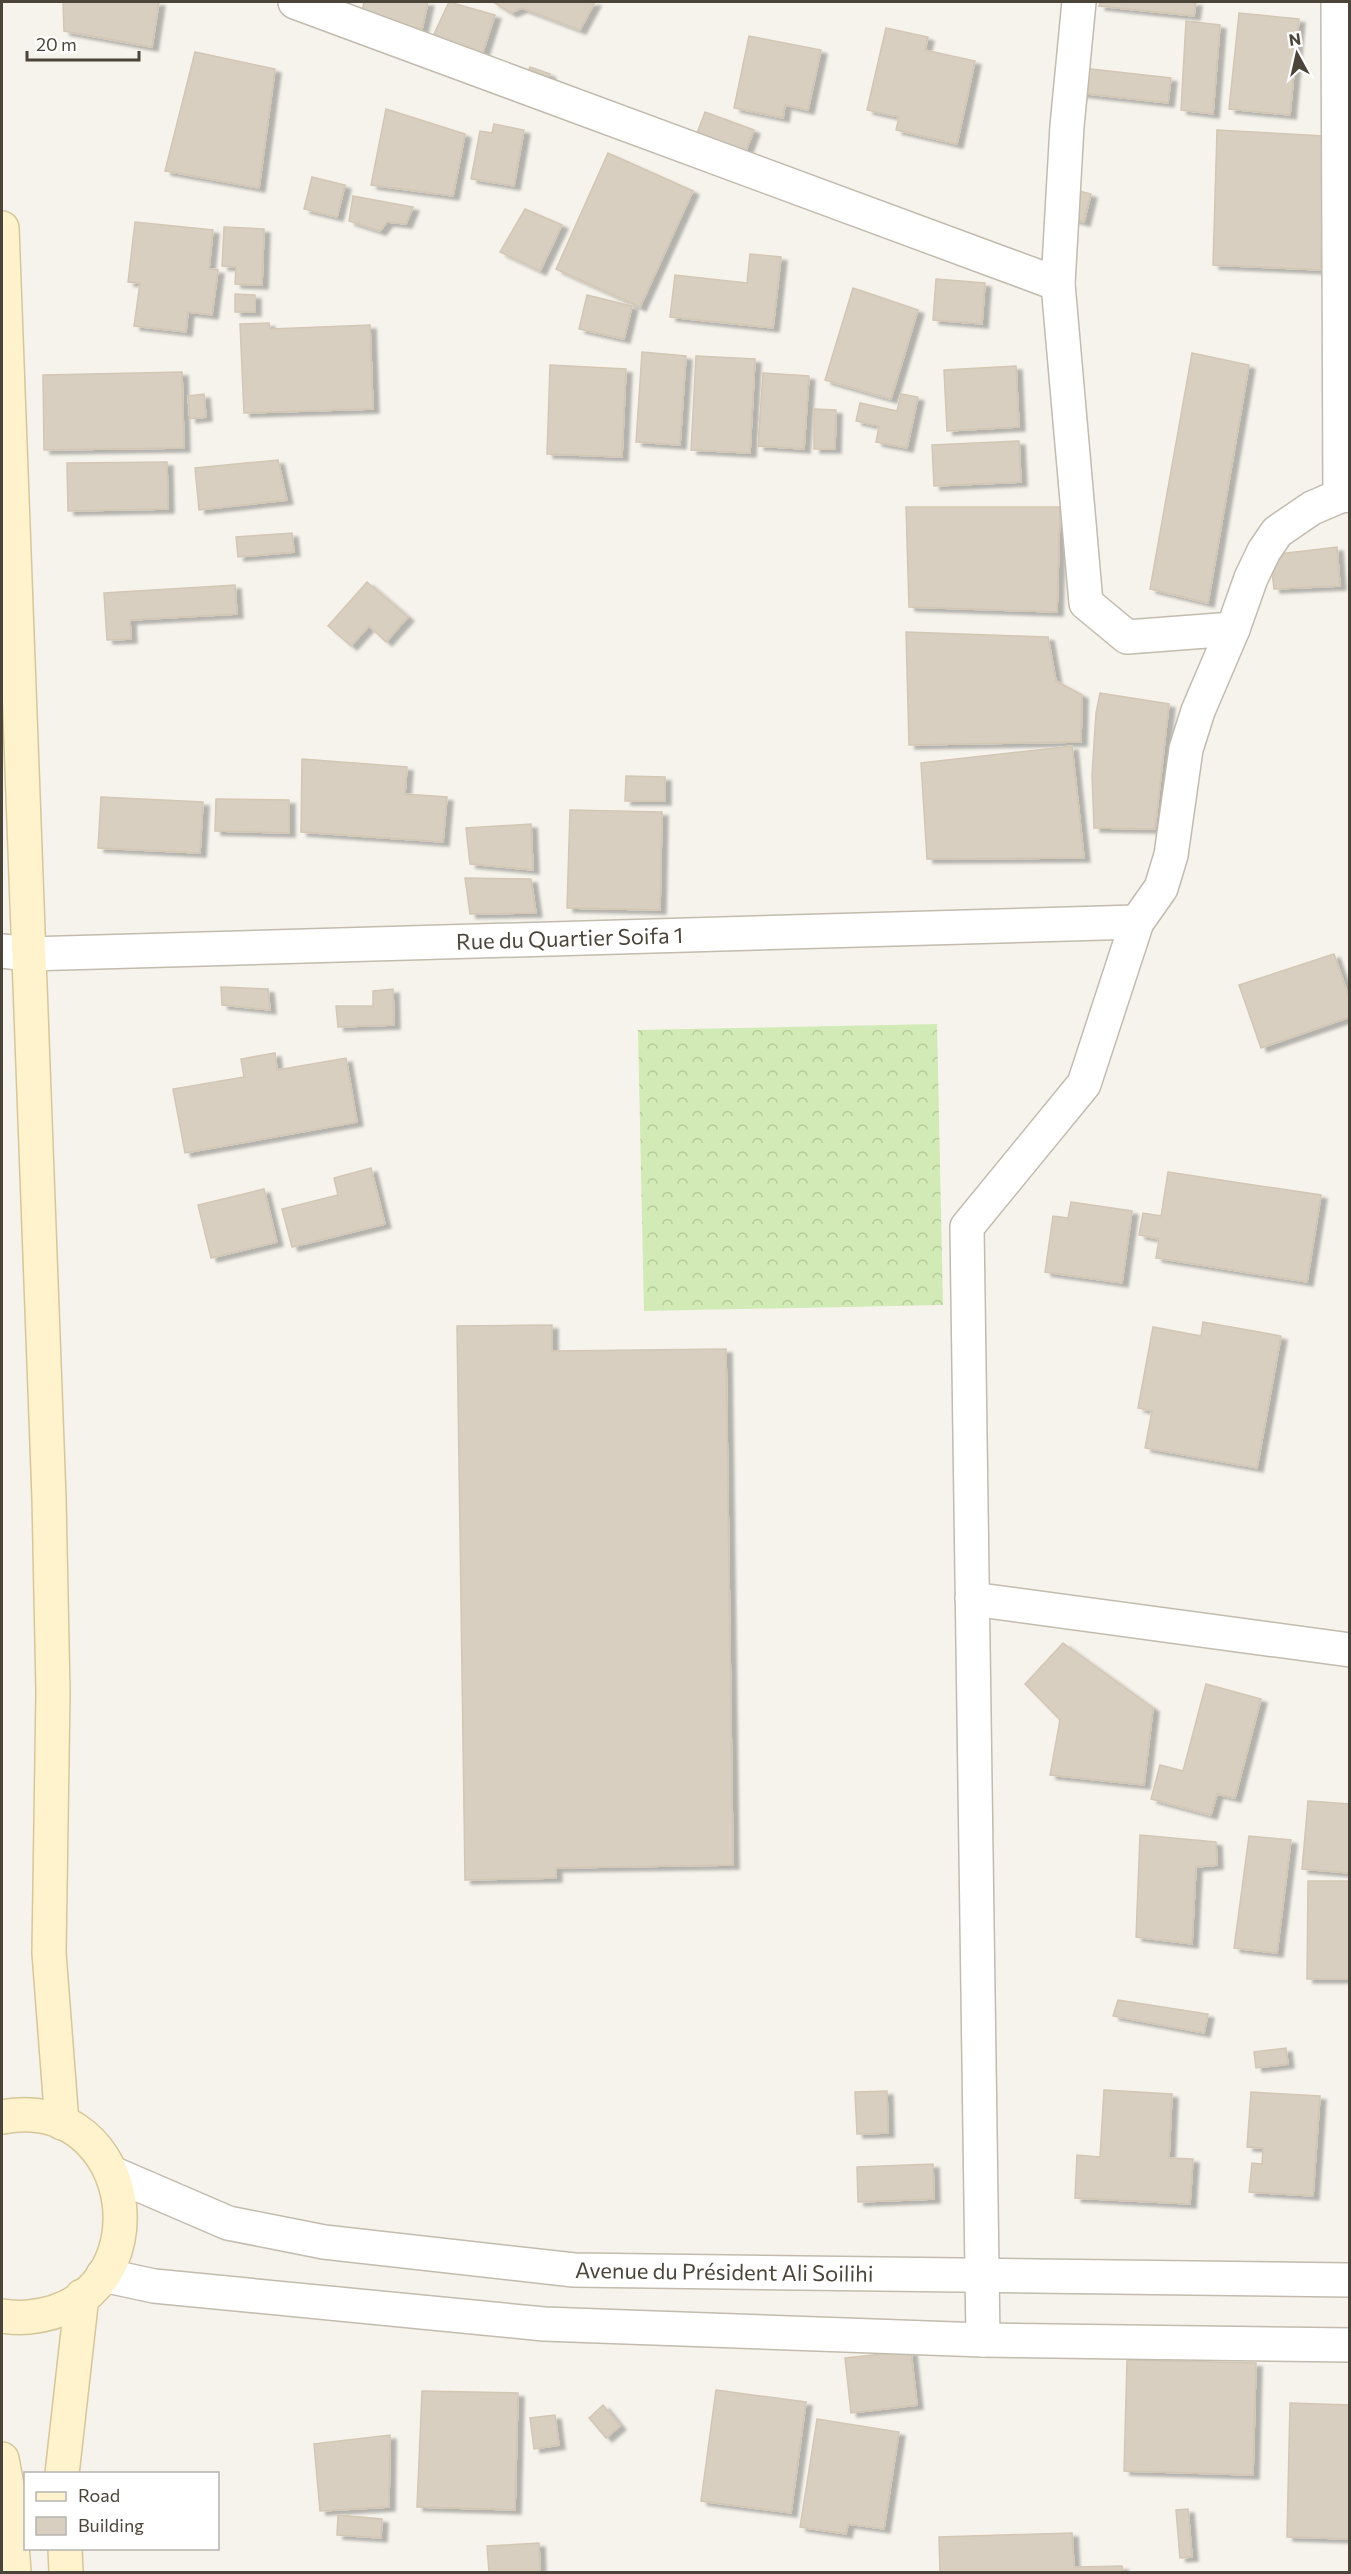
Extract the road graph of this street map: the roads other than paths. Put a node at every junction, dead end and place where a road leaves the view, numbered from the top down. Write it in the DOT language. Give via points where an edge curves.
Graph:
graph roads {
  1 [pos="294,2"];
  2 [pos="1079,2"];
  3 [pos="1338,2"];
  4 [pos="2,228"];
  5 [pos="1058,284"];
  6 [pos="1345,495"];
  7 [pos="1233,629"];
  8 [pos="1137,922"];
  9 [pos="15,952"];
  10 [pos="972,1599"];
  11 [pos="1350,1650"];
  12 [pos="2,2117"];
  13 [pos="62,2123"];
  14 [pos="112,2173"];
  15 [pos="984,2276"];
  16 [pos="1350,2280"];
  17 [pos="93,2286"];
  18 [pos="2,2316"];
  19 [pos="983,2340"];
  20 [pos="1350,2345"];
  21 [pos="2,2459"];
  22 [pos="62,2472"];
  23 [pos="65,2550"];
  24 [pos="14,2572"];
  25 [pos="66,2572"];
  1 -- 5 [label="street"];
  2 -- 5 [label="street" via="1066,126"];
  3 -- 6 [label="street"];
  4 -- 9 [label="main road"];
  5 -- 7 [label="street" via="1086,603 1127,637"];
  6 -- 7 [label="street" via="1312,508 1277,532 1251,578"];
  7 -- 8 [label="street" via="1186,749 1171,855 1161,888"];
  8 -- 9 [label="street, Rue du Quartier Soifa 1"];
  8 -- 10 [label="street" via="1084,1084 967,1227"];
  9 -- 13 [label="main road" via="49,1498 49,1953"];
  10 -- 11 [label="street"];
  10 -- 15 [label="street"];
  12 -- 13 [label="main road" via="38,2116"];
  13 -- 14 [label="main road" via="100,2153"];
  14 -- 15 [label="street, Avenue du Président Ali Soilihi" via="228,2223 324,2242 574,2270"];
  14 -- 17 [label="main road" via="120,2199 121,2225 115,2252"];
  15 -- 16 [label="street, Avenue du Président Ali Soilihi"];
  15 -- 19 [label="street"];
  17 -- 18 [label="main road" via="57,2311 29,2317"];
  17 -- 19 [label="street" via="154,2286 544,2324"];
  17 -- 22 [label="main road"];
  19 -- 20 [label="street"];
  21 -- 24 [label="main road"];
  23 -- 25 [label="main road"];
}
